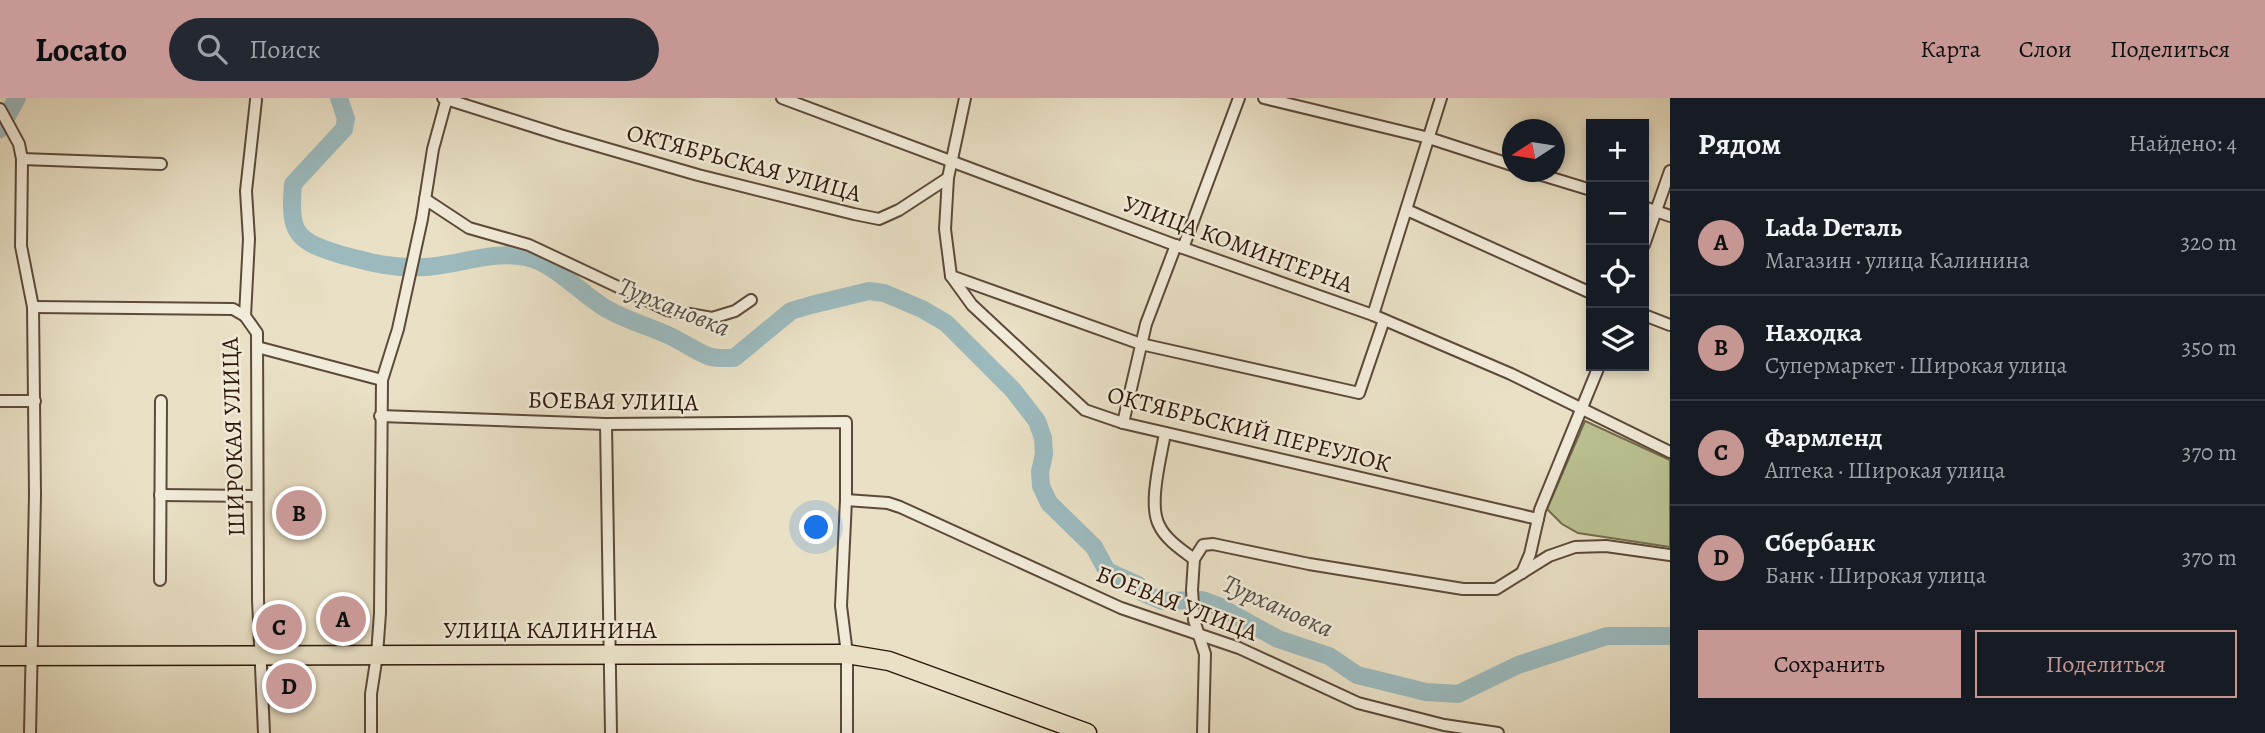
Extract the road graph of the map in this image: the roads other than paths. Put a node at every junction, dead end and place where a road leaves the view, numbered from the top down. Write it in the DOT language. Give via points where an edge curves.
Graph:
graph roads {
  1 [pos="445,98"];
  2 [pos="782,98"];
  3 [pos="965,98"];
  4 [pos="1239,98"];
  5 [pos="1264,98"];
  6 [pos="1441,98"];
  7 [pos="256,100"];
  8 [pos="0,109"];
  9 [pos="1429,138"];
  10 [pos="22,159"];
  11 [pos="953,161"];
  12 [pos="1502,161"];
  13 [pos="161,164"];
  14 [pos="1670,171"];
  15 [pos="948,178"];
  16 [pos="1565,182"];
  17 [pos="1586,188"];
  18 [pos="425,199"];
  19 [pos="1649,209"];
  20 [pos="1406,210"];
  21 [pos="1656,211"];
  22 [pos="1670,216"];
  23 [pos="1649,231"];
  24 [pos="1179,247"];
  25 [pos="951,276"];
  26 [pos="1586,291"];
  27 [pos="751,300"];
  28 [pos="33,307"];
  29 [pos="244,316"];
  30 [pos="1649,317"];
  31 [pos="1379,318"];
  32 [pos="1670,325"];
  33 [pos="1142,344"];
  34 [pos="257,347"];
  35 [pos="1597,371"];
  36 [pos="382,380"];
  37 [pos="0,401"];
  38 [pos="35,401"];
  39 [pos="161,401"];
  40 [pos="1583,408"];
  41 [pos="380,416"];
  42 [pos="1123,423"];
  43 [pos="606,424"];
  44 [pos="1164,433"];
  45 [pos="1670,452"];
  46 [pos="160,495"];
  47 [pos="257,496"];
  48 [pos="846,500"];
  49 [pos="1538,520"];
  50 [pos="1670,555"];
  51 [pos="1194,559"];
  52 [pos="1522,573"];
  53 [pos="160,580"];
  54 [pos="1198,632"];
  55 [pos="259,654"];
  56 [pos="611,654"];
  57 [pos="847,654"];
  58 [pos="377,655"];
  59 [pos="0,656"];
  60 [pos="32,656"];
  61 [pos="30,733"];
  62 [pos="264,733"];
  63 [pos="371,733"];
  64 [pos="611,733"];
  65 [pos="847,733"];
  66 [pos="1087,733"];
  67 [pos="1203,733"];
  68 [pos="1497,733"];
  1 -- 15 [label="street, ОКТЯБРЬСКАЯ УЛИЦА" via="698,175 879,219"];
  1 -- 18 [label="street"];
  2 -- 11 [label="street, УЛИЦА КОМИНТЕРНА"];
  3 -- 11 [label="street, ОКТЯБРЬСКИЙ ПЕРЕУЛОК"];
  4 -- 24 [label="street"];
  5 -- 9 [label="street"];
  6 -- 9 [label="street"];
  7 -- 29 [label="street, ШИРОКАЯ УЛИЦА" via="246,191 249,239"];
  8 -- 10 [label="street"];
  9 -- 12 [label="street"];
  9 -- 20 [label="street"];
  10 -- 13 [label="street"];
  10 -- 28 [label="street" via="21,246"];
  11 -- 15 [label="street, ОКТЯБРЬСКИЙ ПЕРЕУЛОК"];
  11 -- 24 [label="street, УЛИЦА КОМИНТЕРНА"];
  14 -- 21 [label="street"];
  15 -- 25 [label="street, ОКТЯБРЬСКИЙ ПЕРЕУЛОК" via="945,229"];
  16 -- 17 [label="street"];
  18 -- 27 [label="street" via="469,228 529,245 667,310 712,318"];
  18 -- 36 [label="street" via="398,329"];
  19 -- 21 [label="street"];
  20 -- 26 [label="street"];
  20 -- 31 [label="street"];
  21 -- 22 [label="street"];
  21 -- 23 [label="street"];
  24 -- 31 [label="street, УЛИЦА КОМИНТЕРНА"];
  24 -- 33 [label="street"];
  25 -- 33 [label="street"];
  25 -- 42 [label="street, ОКТЯБРЬСКИЙ ПЕРЕУЛОК" via="972,304 1085,410"];
  28 -- 29 [label="street" via="233,309"];
  28 -- 38 [label="street"];
  29 -- 34 [label="street, ШИРОКАЯ УЛИЦА" via="257,332"];
  30 -- 32 [label="street"];
  31 -- 33 [label="street" via="1359,393"];
  31 -- 40 [label="street, УЛИЦА КОМИНТЕРНА"];
  33 -- 42 [label="street"];
  34 -- 36 [label="street"];
  34 -- 47 [label="street, ШИРОКАЯ УЛИЦА"];
  35 -- 40 [label="street"];
  36 -- 41 [label="street"];
  37 -- 38 [label="street"];
  38 -- 60 [label="street"];
  39 -- 46 [label="street"];
  40 -- 45 [label="street, УЛИЦА КОМИНТЕРНА"];
  40 -- 49 [label="street"];
  41 -- 43 [label="street, БОЕВАЯ УЛИЦА"];
  41 -- 58 [label="street"];
  42 -- 44 [label="street, ОКТЯБРЬСКИЙ ПЕРЕУЛОК"];
  43 -- 48 [label="street, БОЕВАЯ УЛИЦА" via="846,422"];
  43 -- 56 [label="street"];
  44 -- 49 [label="street, ОКТЯБРЬСКИЙ ПЕРЕУЛОК"];
  44 -- 51 [label="street" via="1156,489 1158,524"];
  46 -- 47 [label="street"];
  46 -- 53 [label="street"];
  47 -- 55 [label="street, ШИРОКАЯ УЛИЦА"];
  48 -- 54 [label="street, БОЕВАЯ УЛИЦА" via="900,507 1121,608"];
  48 -- 57 [label="street" via="842,606"];
  49 -- 52 [label="street"];
  50 -- 52 [label="street" via="1605,546 1575,547"];
  51 -- 52 [label="street" via="1203,545 1213,544 1463,589 1496,589"];
  51 -- 54 [label="street" via="1192,590"];
  54 -- 67 [label="street" via="1205,654"];
  54 -- 68 [label="street, БОЕВАЯ УЛИЦА" via="1358,703"];
  55 -- 58 [label="main road, УЛИЦА КАЛИНИНА"];
  55 -- 60 [label="main road, УЛИЦА КАЛИНИНА"];
  55 -- 62 [label="street, ШИРОКАЯ УЛИЦА"];
  56 -- 57 [label="main road, УЛИЦА КАЛИНИНА"];
  56 -- 58 [label="main road, УЛИЦА КАЛИНИНА"];
  56 -- 64 [label="street"];
  57 -- 65 [label="street"];
  57 -- 66 [label="main road, УЛИЦА КАЛИНИНА" via="889,661"];
  58 -- 63 [label="street"];
  59 -- 60 [label="main road, УЛИЦА КАЛИНИНА"];
  60 -- 61 [label="street"];
}
